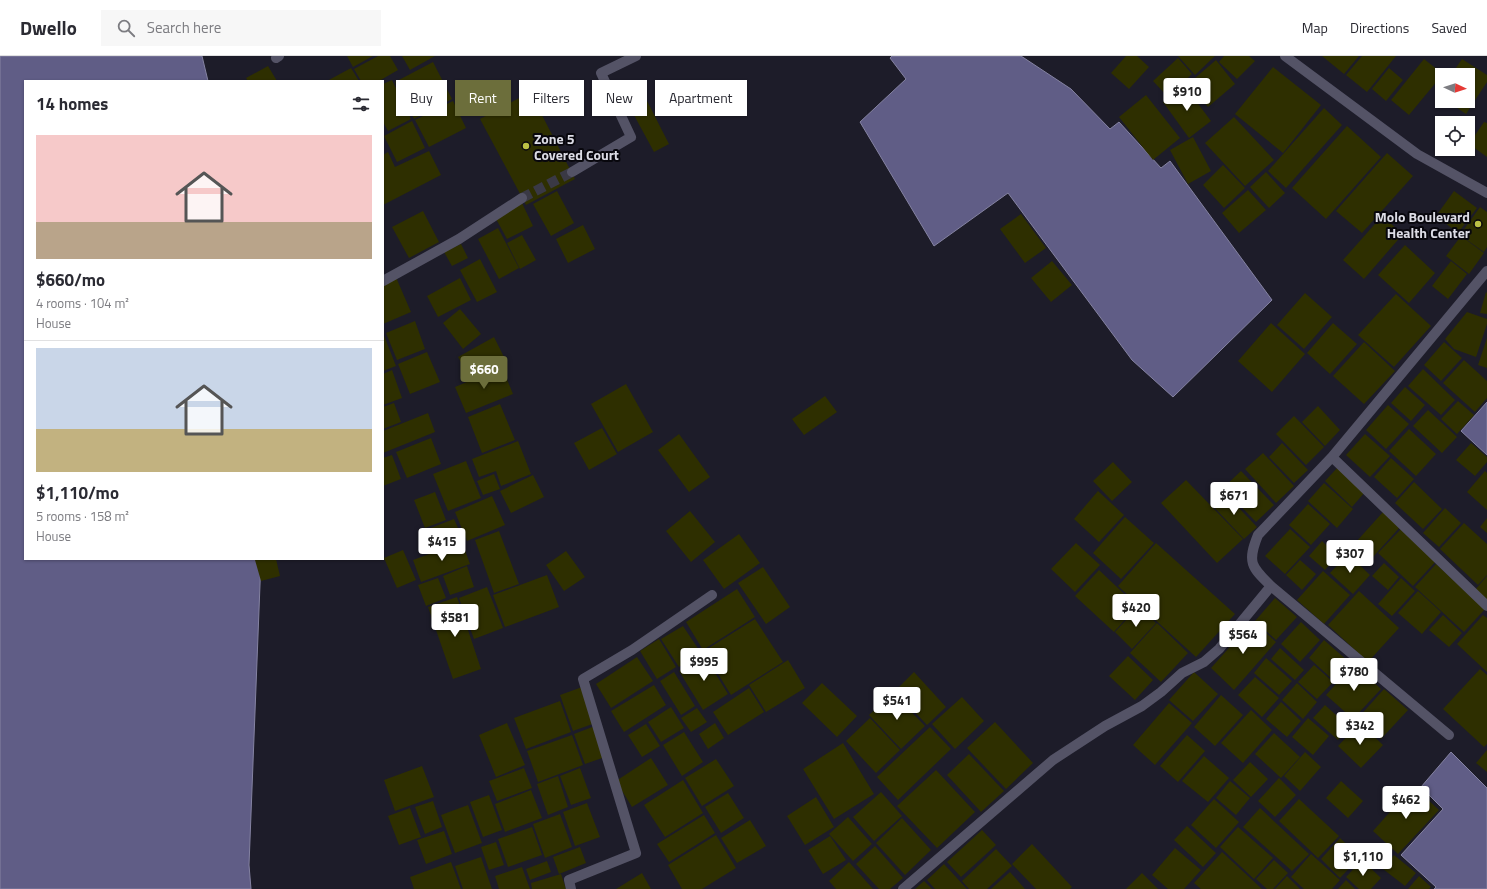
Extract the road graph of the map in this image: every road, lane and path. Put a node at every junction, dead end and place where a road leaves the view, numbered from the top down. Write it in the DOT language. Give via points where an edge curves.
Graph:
graph roads {
  1 [pos="636,56"];
  2 [pos="1284,56"];
  3 [pos="572,172"];
  4 [pos="1487,193"];
  5 [pos="522,198"];
  6 [pos="1487,271"];
  7 [pos="384,280"];
  8 [pos="1332,457"];
  9 [pos="1271,586"];
  10 [pos="712,595"];
  11 [pos="1487,606"];
  12 [pos="1449,735"];
  13 [pos="571,889"];
  14 [pos="903,889"];
  1 -- 3 [label="street" via="602,73 631,137"];
  2 -- 4 [label="street" via="1417,154"];
  5 -- 7 [label="street" via="459,239"];
  6 -- 8 [label="street"];
  8 -- 9 [label="street" via="1258,535 1251,562 1256,572"];
  8 -- 11 [label="street"];
  9 -- 12 [label="street"];
  9 -- 14 [label="street" via="1219,649 1204,662 1182,673 1142,706 1104,726 1053,760"];
  10 -- 13 [label="street" via="632,650 583,679 636,853 569,880"];
}
